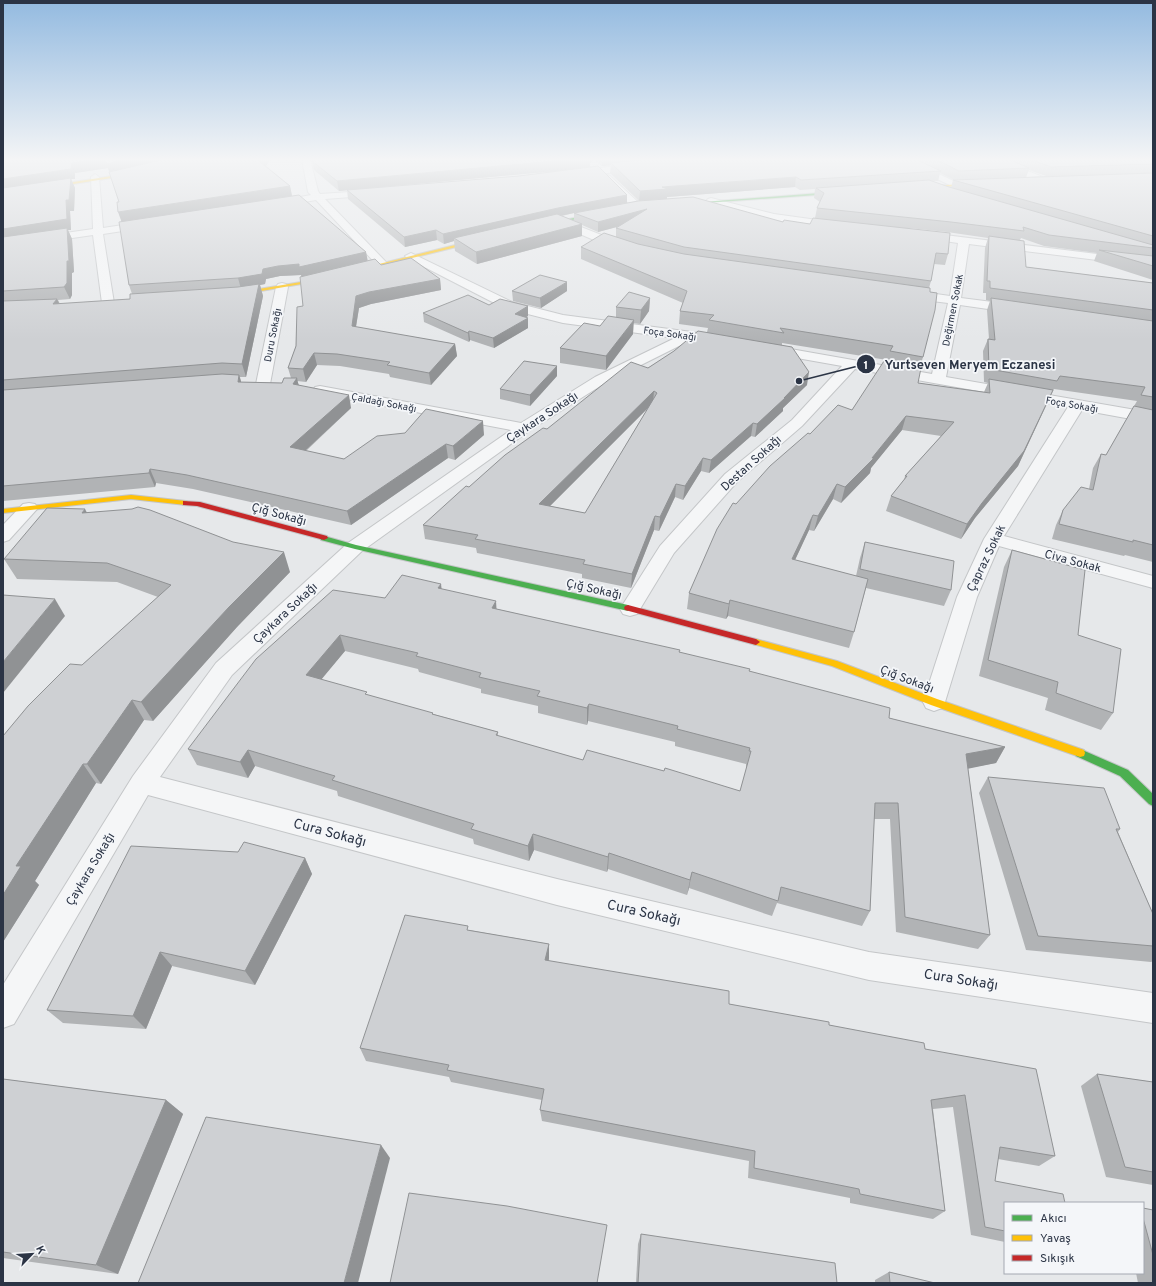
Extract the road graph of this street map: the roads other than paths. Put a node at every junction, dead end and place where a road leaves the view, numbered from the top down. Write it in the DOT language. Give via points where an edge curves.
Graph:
graph roads {
  1 [pos="98,219"];
  2 [pos="339,219"];
  3 [pos="568,219"];
  4 [pos="781,219"];
  5 [pos="558,221"];
  6 [pos="160,222"];
  7 [pos="534,227"];
  8 [pos="848,227"];
  9 [pos="98,232"];
  10 [pos="910,234"];
  11 [pos="496,236"];
  12 [pos="964,240"];
  13 [pos="3,245"];
  14 [pos="635,250"];
  15 [pos="411,256"];
  16 [pos="382,264"];
  17 [pos="1153,264"];
  18 [pos="282,287"];
  19 [pos="900,293"];
  20 [pos="225,295"];
  21 [pos="955,300"];
  22 [pos="107,303"];
  23 [pos="1031,311"];
  24 [pos="696,337"];
  25 [pos="759,348"];
  26 [pos="852,364"];
  27 [pos="938,379"];
  28 [pos="248,383"];
  29 [pos="307,387"];
  30 [pos="1077,405"];
  31 [pos="1153,418"];
  32 [pos="524,428"];
  33 [pos="29,508"];
  34 [pos="3,511"];
  35 [pos="3,536"];
  36 [pos="993,539"];
  37 [pos="355,547"];
  38 [pos="1153,582"];
  39 [pos="630,609"];
  40 [pos="934,702"];
  41 [pos="142,783"];
  42 [pos="1153,801"];
  43 [pos="1153,1008"];
  44 [pos="3,1013"];
  1 -- 9 [label="street"];
  2 -- 16 [label="street"];
  3 -- 5 [label="main road"];
  4 -- 8 [label="street"];
  5 -- 7 [label="main road"];
  5 -- 14 [label="street" via="605,242"];
  6 -- 9 [label="street"];
  9 -- 13 [label="street"];
  9 -- 22 [label="street"];
  10 -- 12 [label="street"];
  11 -- 15 [label="main road"];
  12 -- 17 [label="street"];
  12 -- 21 [label="street, Değirmen Sokak"];
  15 -- 16 [label="main road"];
  15 -- 24 [label="street, Foça Sokağı" via="508,305 563,319"];
  16 -- 18 [label="main road"];
  18 -- 20 [label="main road"];
  18 -- 28 [label="street, Duru Sokağı" via="270,384"];
  19 -- 21 [label="street"];
  21 -- 23 [label="street"];
  21 -- 27 [label="street, Değirmen Sokak"];
  24 -- 32 [label="street, Çaykara Sokağı" via="600,380"];
  25 -- 26 [label="street, Foça Sokağı"];
  26 -- 27 [label="street, Foça Sokağı"];
  26 -- 39 [label="street, Destan Sokağı" via="797,423 731,478 667,550"];
  27 -- 30 [label="street, Foça Sokağı"];
  29 -- 32 [label="street, Çaldağı Sokağı"];
  30 -- 31 [label="street, Foça Sokağı"];
  30 -- 36 [label="street, Çapraz Sokak"];
  32 -- 37 [label="street, Çaykara Sokağı"];
  33 -- 34 [label="main road, Çığ Sokağı"];
  33 -- 35 [label="street"];
  33 -- 37 [label="main road, Çığ Sokağı" via="131,497 197,504"];
  36 -- 38 [label="street, Civa Sokak"];
  36 -- 40 [label="street, Çapraz Sokak" via="967,597"];
  37 -- 39 [label="main road, Çığ Sokağı"];
  37 -- 41 [label="street, Çaykara Sokağı" via="224,669"];
  39 -- 40 [label="main road, Çığ Sokağı" via="834,663"];
  40 -- 42 [label="main road, Çığ Sokağı" via="1070,749 1124,773"];
  41 -- 43 [label="street, Cura Sokağı" via="556,892 869,966"];
  41 -- 44 [label="street, Çaykara Sokağı"];
}
